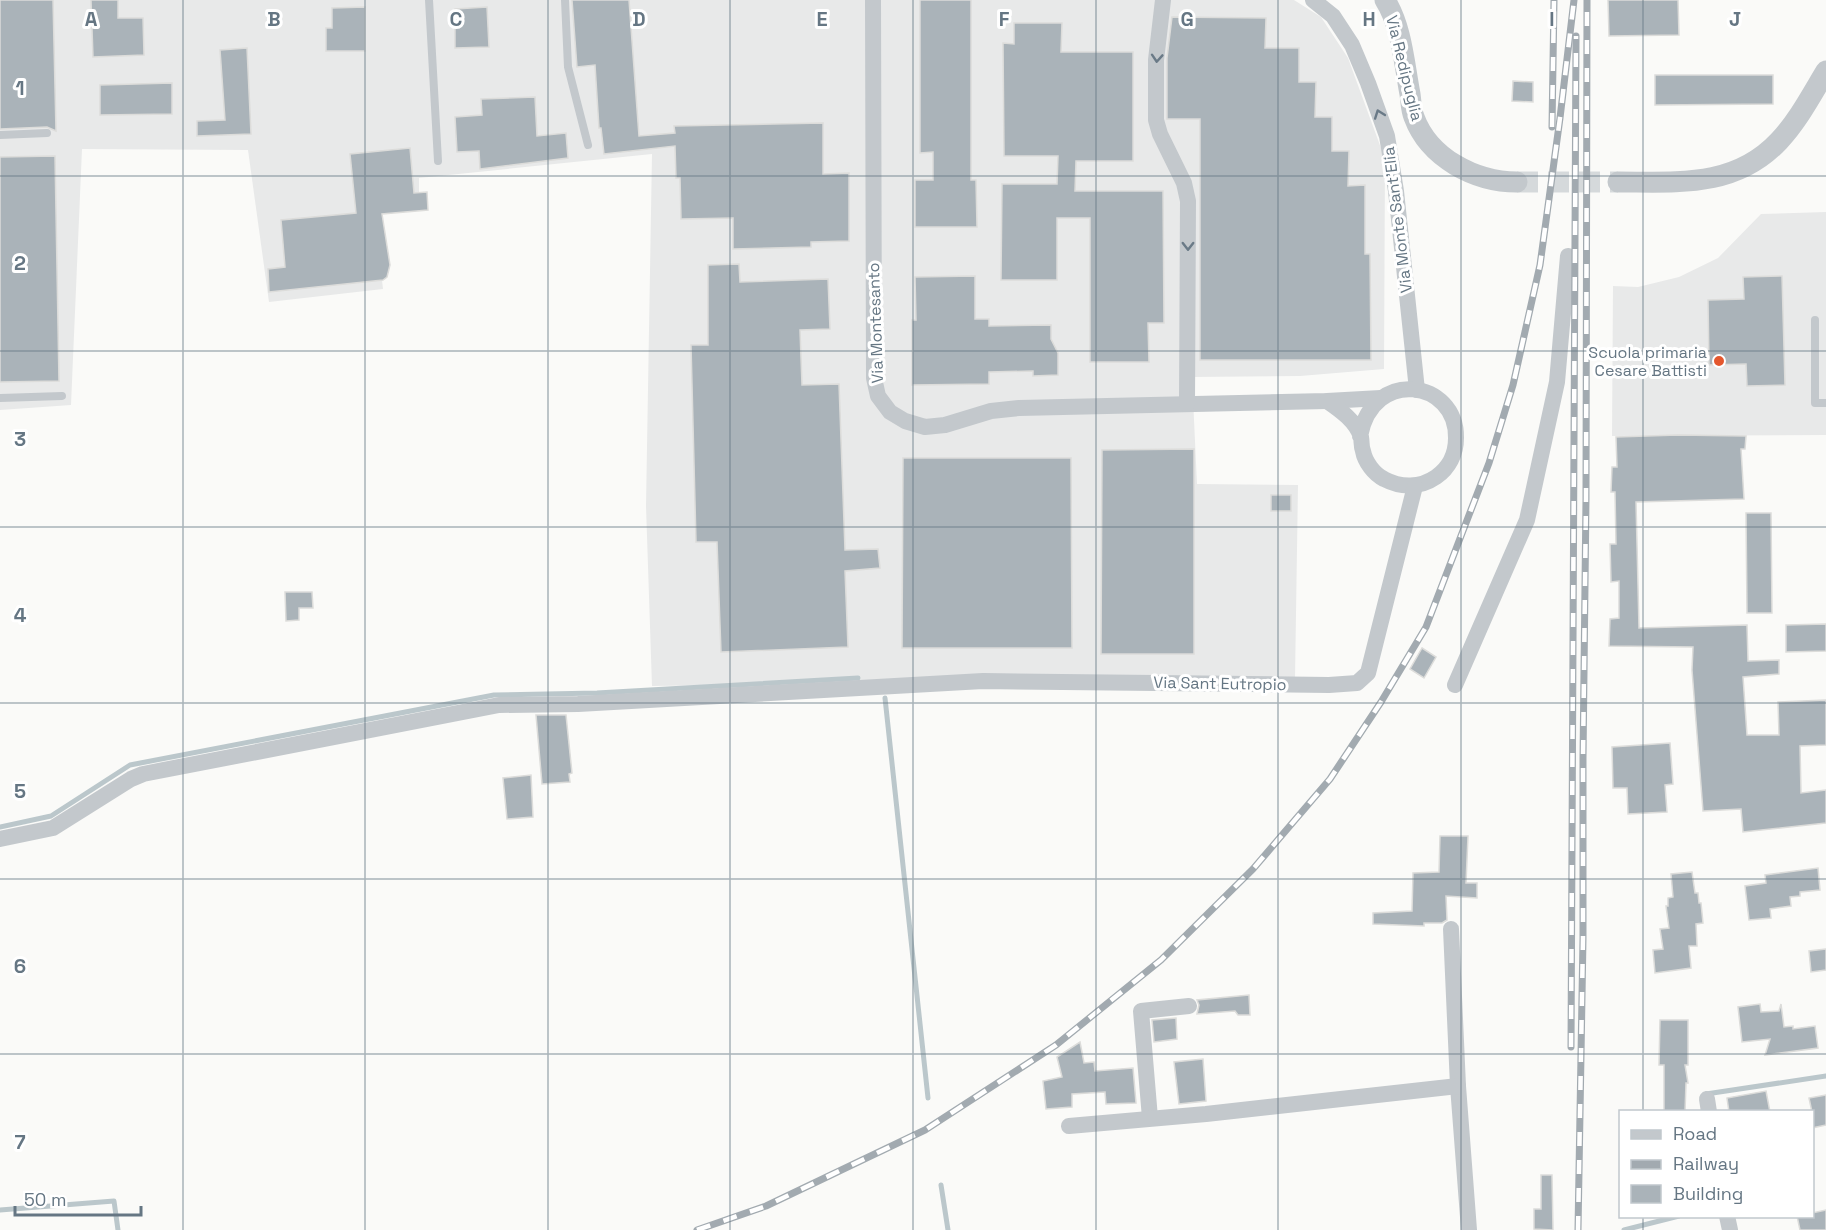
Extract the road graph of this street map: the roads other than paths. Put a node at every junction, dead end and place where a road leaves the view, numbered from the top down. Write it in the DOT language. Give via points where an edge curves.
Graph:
graph roads {
  1 [pos="429,0"];
  2 [pos="565,0"];
  3 [pos="873,0"];
  4 [pos="1163,0"];
  5 [pos="1313,0"];
  6 [pos="1384,0"];
  7 [pos="1826,71"];
  8 [pos="47,133"];
  9 [pos="0,135"];
  10 [pos="588,145"];
  11 [pos="438,161"];
  12 [pos="1517,182"];
  13 [pos="1618,182"];
  14 [pos="1568,256"];
  15 [pos="1815,320"];
  16 [pos="1417,390"];
  17 [pos="62,396"];
  18 [pos="0,398"];
  19 [pos="1381,398"];
  20 [pos="1327,401"];
  21 [pos="1826,403"];
  22 [pos="1187,404"];
  23 [pos="1360,436"];
  24 [pos="1415,486"];
  25 [pos="1455,685"];
  26 [pos="0,839"];
  27 [pos="1451,929"];
  28 [pos="1189,1006"];
  29 [pos="1458,1086"];
  30 [pos="1150,1118"];
  31 [pos="1069,1126"];
  32 [pos="1468,1230"];
  1 -- 11 [label="lane"];
  2 -- 10 [label="lane" via="568,67"];
  3 -- 22 [label="street, Via Montesanto" via="873,299 874,378 878,396 905,421 925,427 1019,408"];
  4 -- 22 [label="street, one-way" via="1156,60 1156,120 1181,174 1188,201"];
  16 -- 5 [label="street, Via Monte Sant'Elia, one-way" via="1387,136 1352,45 1333,16"];
  6 -- 12 [label="street, Via Redipuglia" via="1400,38 1414,117 1432,146 1466,172 1485,179"];
  7 -- 13 [label="street" via="1779,141 1737,171 1709,180"];
  8 -- 9 [label="lane"];
  14 -- 25 [label="street" via="1557,382 1527,520"];
  15 -- 21 [label="lane" via="1815,403"];
  16 -- 19 [label="street" via="1404,389"];
  16 -- 24 [label="street" via="1431,394 1452,416 1456,446 1442,472"];
  17 -- 18 [label="lane"];
  19 -- 20 [label="street, Via Montesanto"];
  19 -- 23 [label="street" via="1370,408"];
  20 -- 22 [label="street, Via Montesanto"];
  20 -- 23 [label="street" via="1340,410"];
  23 -- 24 [label="street" via="1367,460 1383,478 1398,485"];
  24 -- 26 [label="street, Via Sant Eutropio" via="1368,673 1357,683 983,681 499,705 143,774 53,828"];
  27 -- 29 [label="street"];
  28 -- 30 [label="street" via="1140,1011"];
  29 -- 30 [label="street"];
  29 -- 32 [label="street"];
  30 -- 31 [label="street"];
}
